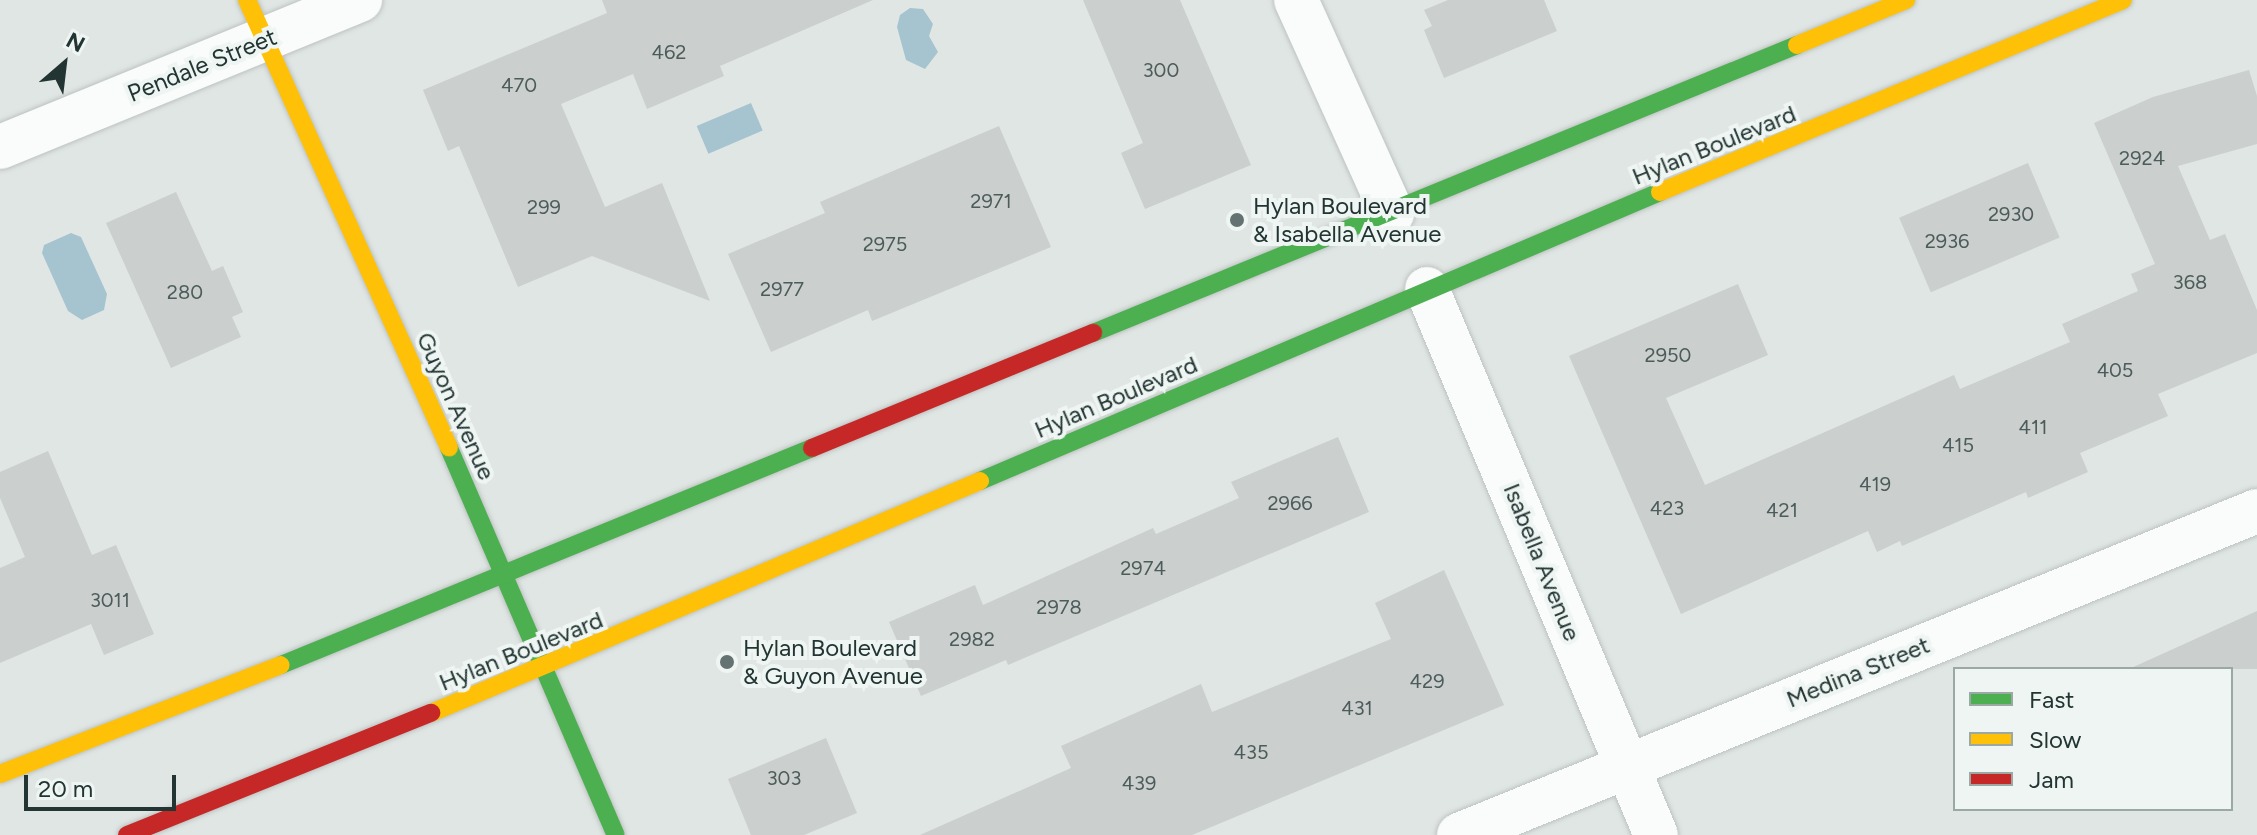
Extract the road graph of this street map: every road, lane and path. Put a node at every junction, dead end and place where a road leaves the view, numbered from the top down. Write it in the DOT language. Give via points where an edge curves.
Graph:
graph roads {
  1 [pos="247,0"];
  2 [pos="360,0"];
  3 [pos="1296,0"];
  4 [pos="1906,0"];
  5 [pos="2123,0"];
  6 [pos="264,40"];
  7 [pos="0,147"];
  8 [pos="1392,213"];
  9 [pos="1427,289"];
  10 [pos="2257,511"];
  11 [pos="504,572"];
  12 [pos="546,667"];
  13 [pos="1626,766"];
  14 [pos="0,774"];
  15 [pos="127,835"];
  16 [pos="616,835"];
  17 [pos="1459,835"];
  18 [pos="1656,835"];
  1 -- 6 [label="main road, Guyon Avenue"];
  2 -- 6 [label="street, Pendale Street"];
  3 -- 8 [label="street"];
  4 -- 8 [label="main road"];
  5 -- 9 [label="main road, Hylan Boulevard"];
  6 -- 7 [label="street, Pendale Street"];
  6 -- 11 [label="main road, Guyon Avenue"];
  8 -- 11 [label="main road" via="858,424"];
  9 -- 12 [label="main road, Hylan Boulevard"];
  9 -- 13 [label="street, Isabella Avenue"];
  10 -- 13 [label="street, Medina Street"];
  11 -- 12 [label="main road, Guyon Avenue"];
  11 -- 14 [label="main road"];
  12 -- 15 [label="main road, Hylan Boulevard"];
  12 -- 16 [label="main road, Guyon Avenue"];
  13 -- 17 [label="street, Medina Street"];
  13 -- 18 [label="street, Isabella Avenue"];
}
